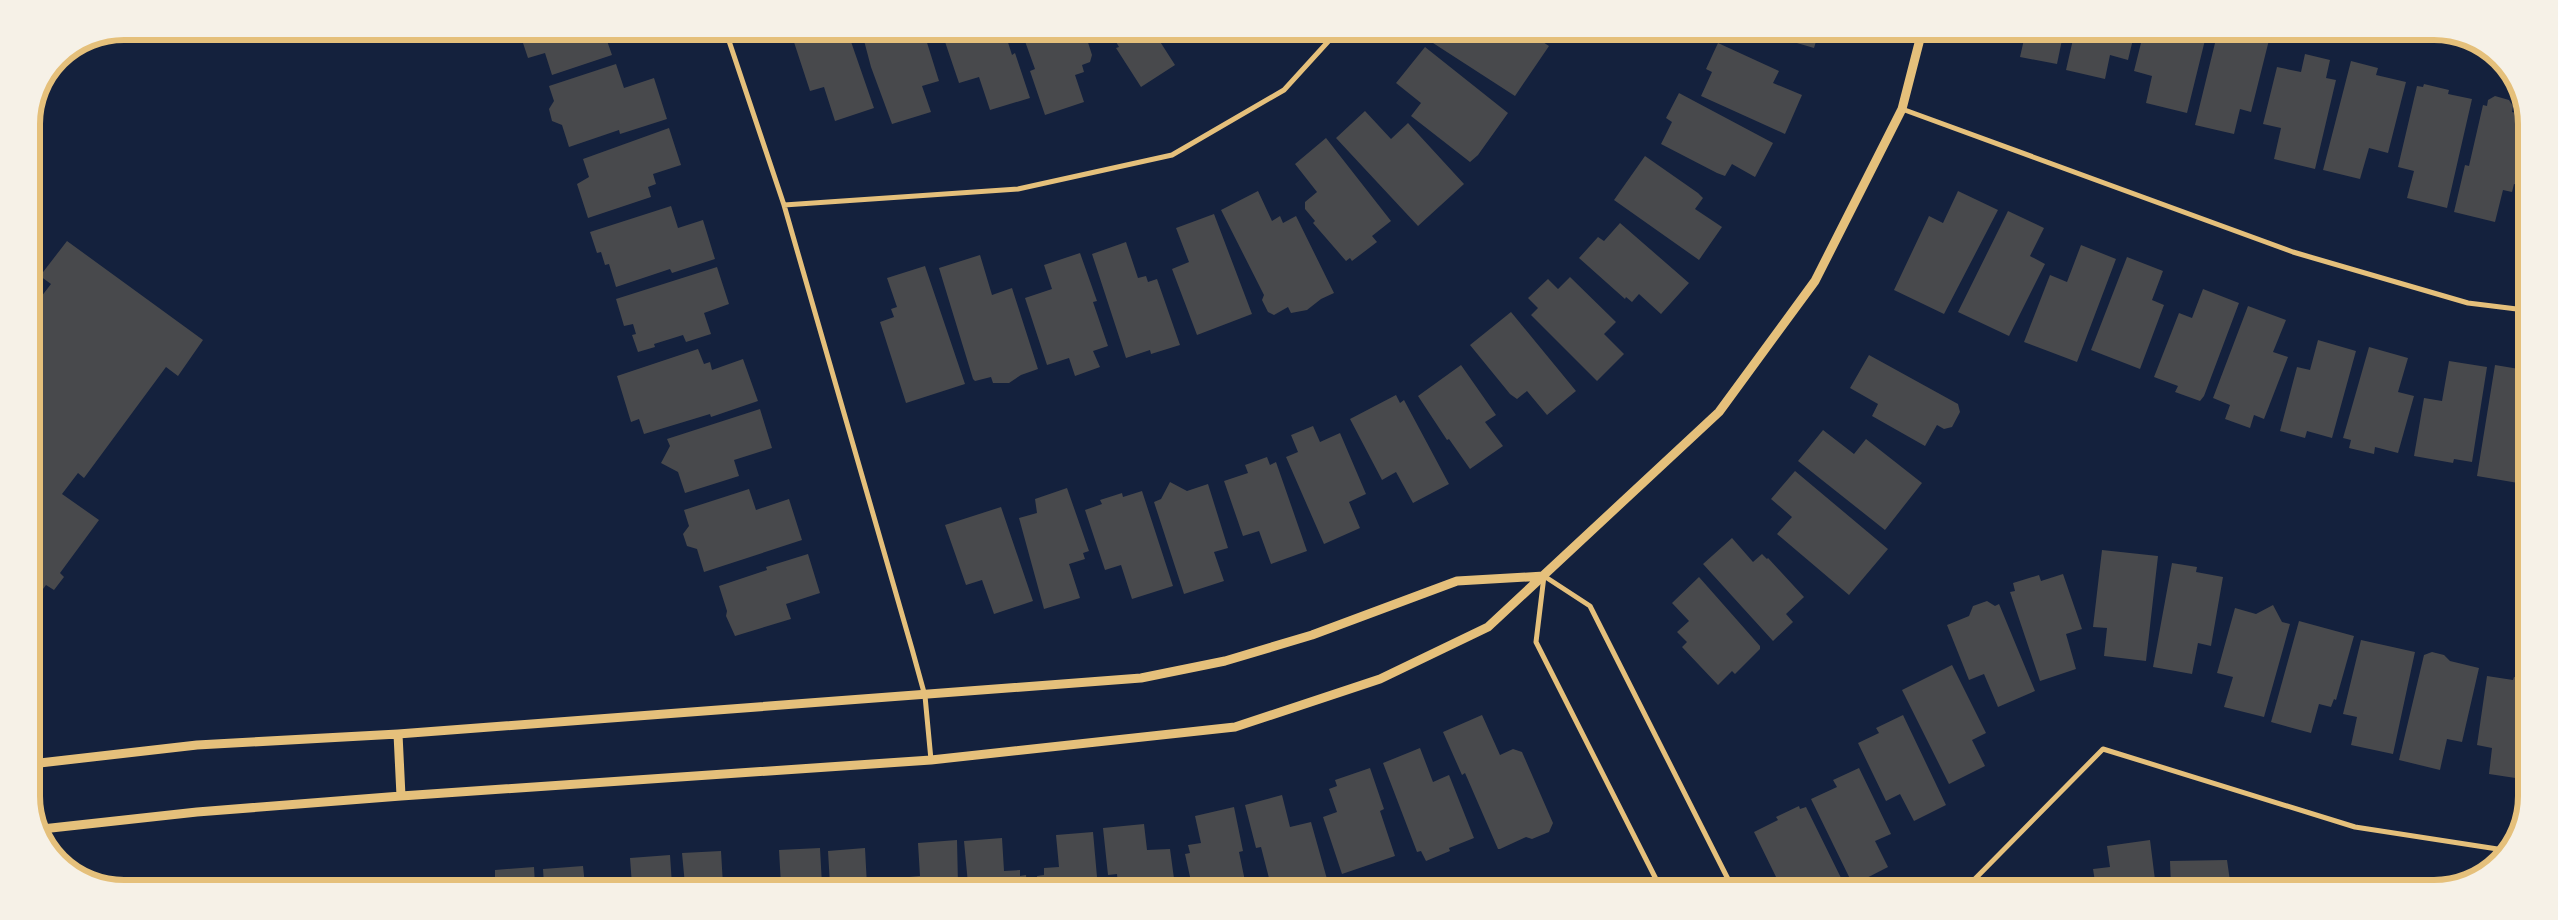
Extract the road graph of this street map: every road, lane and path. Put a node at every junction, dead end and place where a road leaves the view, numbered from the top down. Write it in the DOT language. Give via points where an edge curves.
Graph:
graph roads {
  1 [pos="729,40"];
  2 [pos="1330,40"];
  3 [pos="1920,40"];
  4 [pos="1902,109"];
  5 [pos="784,205"];
  6 [pos="2518,309"];
  7 [pos="1544,576"];
  8 [pos="925,696"];
  9 [pos="398,734"];
  10 [pos="931,760"];
  11 [pos="40,763"];
  12 [pos="401,796"];
  13 [pos="47,828"];
  14 [pos="2499,849"];
  15 [pos="1656,880"];
  16 [pos="1728,880"];
  17 [pos="1974,880"];
  1 -- 5 [label="street"];
  2 -- 5 [label="street" via="1284,90 1172,154 1018,189"];
  3 -- 4 [label="street"];
  4 -- 6 [label="street" via="2293,252 2468,303"];
  4 -- 7 [label="street" via="1815,281 1719,412"];
  5 -- 8 [label="street"];
  7 -- 8 [label="street" via="1458,581 1312,635 1225,661 1141,678"];
  7 -- 10 [label="street" via="1488,626 1389,675 1235,727"];
  7 -- 15 [label="street" via="1536,642"];
  7 -- 16 [label="street" via="1590,606"];
  8 -- 9 [label="street"];
  8 -- 10 [label="street"];
  9 -- 11 [label="street" via="196,745"];
  9 -- 12 [label="street"];
  10 -- 12 [label="street"];
  12 -- 13 [label="street" via="197,812"];
  14 -- 17 [label="street" via="2355,828 2103,749"];
}
